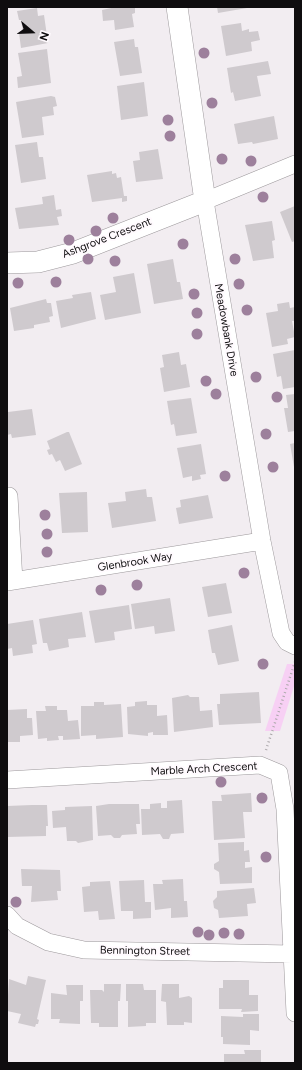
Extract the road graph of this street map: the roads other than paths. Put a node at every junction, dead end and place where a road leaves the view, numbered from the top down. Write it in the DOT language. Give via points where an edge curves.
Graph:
graph roads {
  1 [pos="176,7"];
  2 [pos="295,164"];
  3 [pos="205,201"];
  4 [pos="7,263"];
  5 [pos="9,496"];
  6 [pos="262,541"];
  7 [pos="11,582"];
  8 [pos="295,646"];
  9 [pos="7,780"];
  10 [pos="7,915"];
  11 [pos="292,954"];
  12 [pos="295,1013"];
  1 -- 3 [label="street, Meadowbank Drive"];
  2 -- 3 [label="street"];
  3 -- 4 [label="street, Ashgrove Crescent" via="73,253 38,262"];
  3 -- 6 [label="street, Meadowbank Drive"];
  5 -- 7 [label="street"];
  6 -- 7 [label="street, Glenbrook Way"];
  6 -- 8 [label="street, Meadowbank Drive" via="282,633 287,642"];
  9 -- 11 [label="street, Marble Arch Crescent" via="260,765 279,773 285,809"];
  10 -- 11 [label="street, Bennington Street" via="17,926 48,942 84,950"];
  11 -- 12 [label="street, Marble Arch Crescent"];
}
